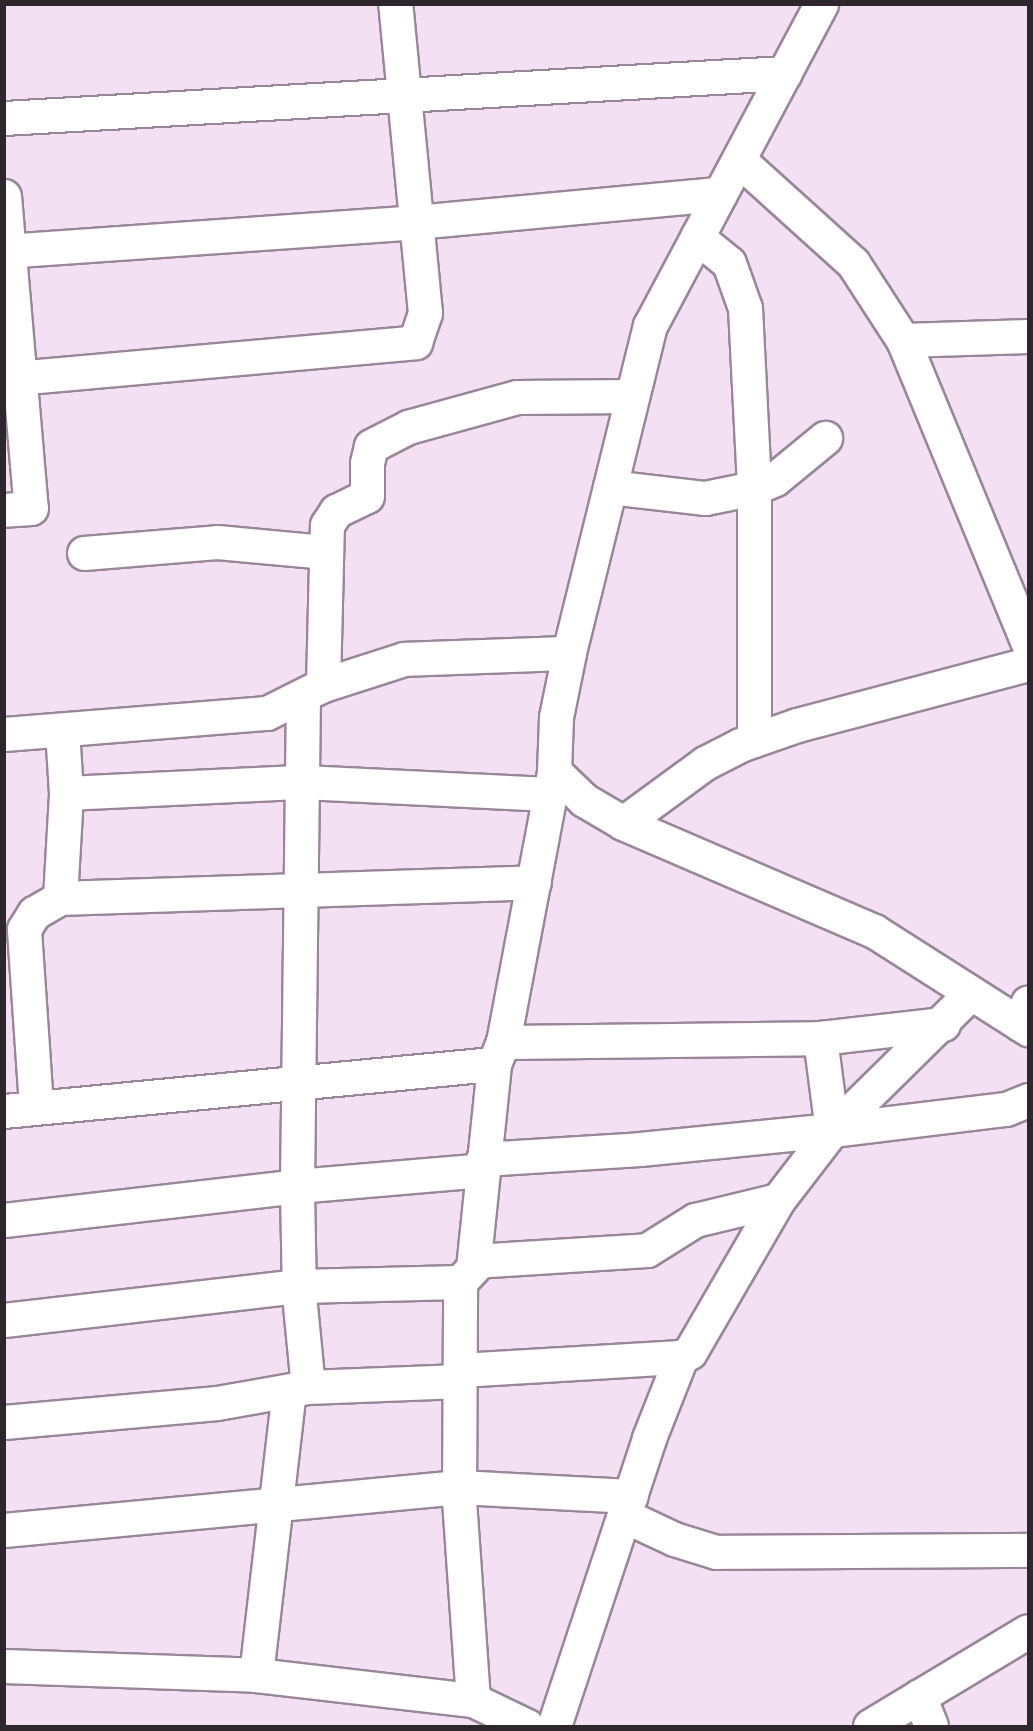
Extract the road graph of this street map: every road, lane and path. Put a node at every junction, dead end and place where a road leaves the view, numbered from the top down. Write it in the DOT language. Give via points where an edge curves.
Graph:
graph roads {
  1 [pos="394,4"];
  2 [pos="821,4"];
  3 [pos="784,74"];
  4 [pos="404,94"];
  5 [pos="4,118"];
  6 [pos="739,160"];
  7 [pos="720,194"];
  8 [pos="4,196"];
  9 [pos="416,222"];
  10 [pos="697,237"];
  11 [pos="7,251"];
  12 [pos="1029,336"];
  13 [pos="903,340"];
  14 [pos="13,379"];
  15 [pos="632,396"];
  16 [pos="825,438"];
  17 [pos="610,487"];
  18 [pos="754,488"];
  19 [pos="4,510"];
  20 [pos="324,552"];
  21 [pos="84,553"];
  22 [pos="1029,643"];
  23 [pos="569,653"];
  24 [pos="1029,664"];
  25 [pos="313,691"];
  26 [pos="62,730"];
  27 [pos="4,734"];
  28 [pos="754,740"];
  29 [pos="303,782"];
  30 [pos="551,783"];
  31 [pos="66,794"];
  32 [pos="623,823"];
  33 [pos="534,882"];
  34 [pos="302,888"];
  35 [pos="60,898"];
  36 [pos="971,993"];
  37 [pos="1026,1018"];
  38 [pos="943,1023"];
  39 [pos="819,1038"];
  40 [pos="499,1053"];
  41 [pos="301,1083"];
  42 [pos="1029,1100"];
  43 [pos="20,1109"];
  44 [pos="832,1130"];
  45 [pos="482,1164"];
  46 [pos="297,1186"];
  47 [pos="778,1200"];
  48 [pos="4,1220"];
  49 [pos="467,1271"];
  50 [pos="298,1286"];
  51 [pos="4,1320"];
  52 [pos="681,1357"];
  53 [pos="460,1376"];
  54 [pos="299,1389"];
  55 [pos="4,1422"];
  56 [pos="459,1487"];
  57 [pos="274,1504"];
  58 [pos="628,1506"];
  59 [pos="4,1530"];
  60 [pos="1029,1550"];
  61 [pos="1029,1631"];
  62 [pos="4,1666"];
  63 [pos="256,1675"];
  64 [pos="919,1696"];
  65 [pos="473,1700"];
  66 [pos="526,1726"];
  67 [pos="554,1726"];
  68 [pos="870,1726"];
  69 [pos="931,1726"];
  1 -- 4 [label="street"];
  2 -- 3 [label="street"];
  3 -- 4 [label="street"];
  3 -- 6 [label="street"];
  4 -- 5 [label="street"];
  4 -- 9 [label="street"];
  6 -- 7 [label="street"];
  6 -- 13 [label="street" via="853,263"];
  7 -- 9 [label="street"];
  7 -- 10 [label="street"];
  8 -- 11 [label="street"];
  9 -- 11 [label="street"];
  9 -- 14 [label="street" via="425,313 415,342"];
  10 -- 15 [label="street" via="650,325"];
  10 -- 18 [label="street" via="729,263 745,308"];
  11 -- 14 [label="street"];
  12 -- 13 [label="street"];
  13 -- 22 [label="street"];
  14 -- 19 [label="street" via="32,508"];
  15 -- 17 [label="street"];
  15 -- 20 [label="street" via="517,397 400,430 371,446 367,496 330,517"];
  16 -- 18 [label="street" via="775,479"];
  17 -- 18 [label="street" via="705,498"];
  17 -- 23 [label="street"];
  18 -- 28 [label="street"];
  20 -- 21 [label="street" via="217,542"];
  20 -- 25 [label="street"];
  23 -- 25 [label="street" via="404,659"];
  23 -- 30 [label="street" via="556,717"];
  24 -- 28 [label="street"];
  25 -- 26 [label="street" via="267,713"];
  25 -- 29 [label="street"];
  26 -- 27 [label="street"];
  26 -- 31 [label="street"];
  28 -- 32 [label="street" via="705,763"];
  29 -- 30 [label="street"];
  29 -- 31 [label="street"];
  29 -- 34 [label="street"];
  30 -- 32 [label="street"];
  30 -- 33 [label="street"];
  31 -- 35 [label="street"];
  32 -- 36 [label="street" via="874,931"];
  33 -- 34 [label="street"];
  33 -- 40 [label="street"];
  34 -- 35 [label="street"];
  34 -- 41 [label="street"];
  35 -- 43 [label="street" via="34,913 24,929"];
  36 -- 37 [label="street"];
  36 -- 38 [label="street"];
  38 -- 39 [label="street"];
  38 -- 44 [label="street"];
  39 -- 40 [label="street"];
  39 -- 44 [label="street"];
  40 -- 41 [label="street"];
  40 -- 45 [label="street"];
  41 -- 43 [label="street"];
  41 -- 46 [label="street"];
  42 -- 44 [label="street" via="1006,1109"];
  44 -- 45 [label="street"];
  44 -- 47 [label="street"];
  45 -- 46 [label="street"];
  45 -- 49 [label="street"];
  46 -- 48 [label="street"];
  46 -- 50 [label="street"];
  47 -- 49 [label="street" via="694,1220 647,1250"];
  47 -- 52 [label="street" via="690,1352"];
  49 -- 50 [label="street"];
  49 -- 53 [label="street"];
  50 -- 51 [label="street"];
  50 -- 54 [label="street"];
  52 -- 53 [label="street"];
  52 -- 58 [label="street"];
  53 -- 54 [label="street"];
  53 -- 56 [label="street"];
  54 -- 55 [label="street" via="217,1403"];
  54 -- 57 [label="street"];
  56 -- 57 [label="street"];
  56 -- 58 [label="street"];
  56 -- 65 [label="street"];
  57 -- 59 [label="street"];
  57 -- 63 [label="street"];
  58 -- 60 [label="street" via="674,1539 716,1552"];
  58 -- 67 [label="street"];
  61 -- 64 [label="street"];
  62 -- 63 [label="street"];
  63 -- 65 [label="street"];
  64 -- 68 [label="street"];
  64 -- 69 [label="street"];
  65 -- 66 [label="street"];
}
